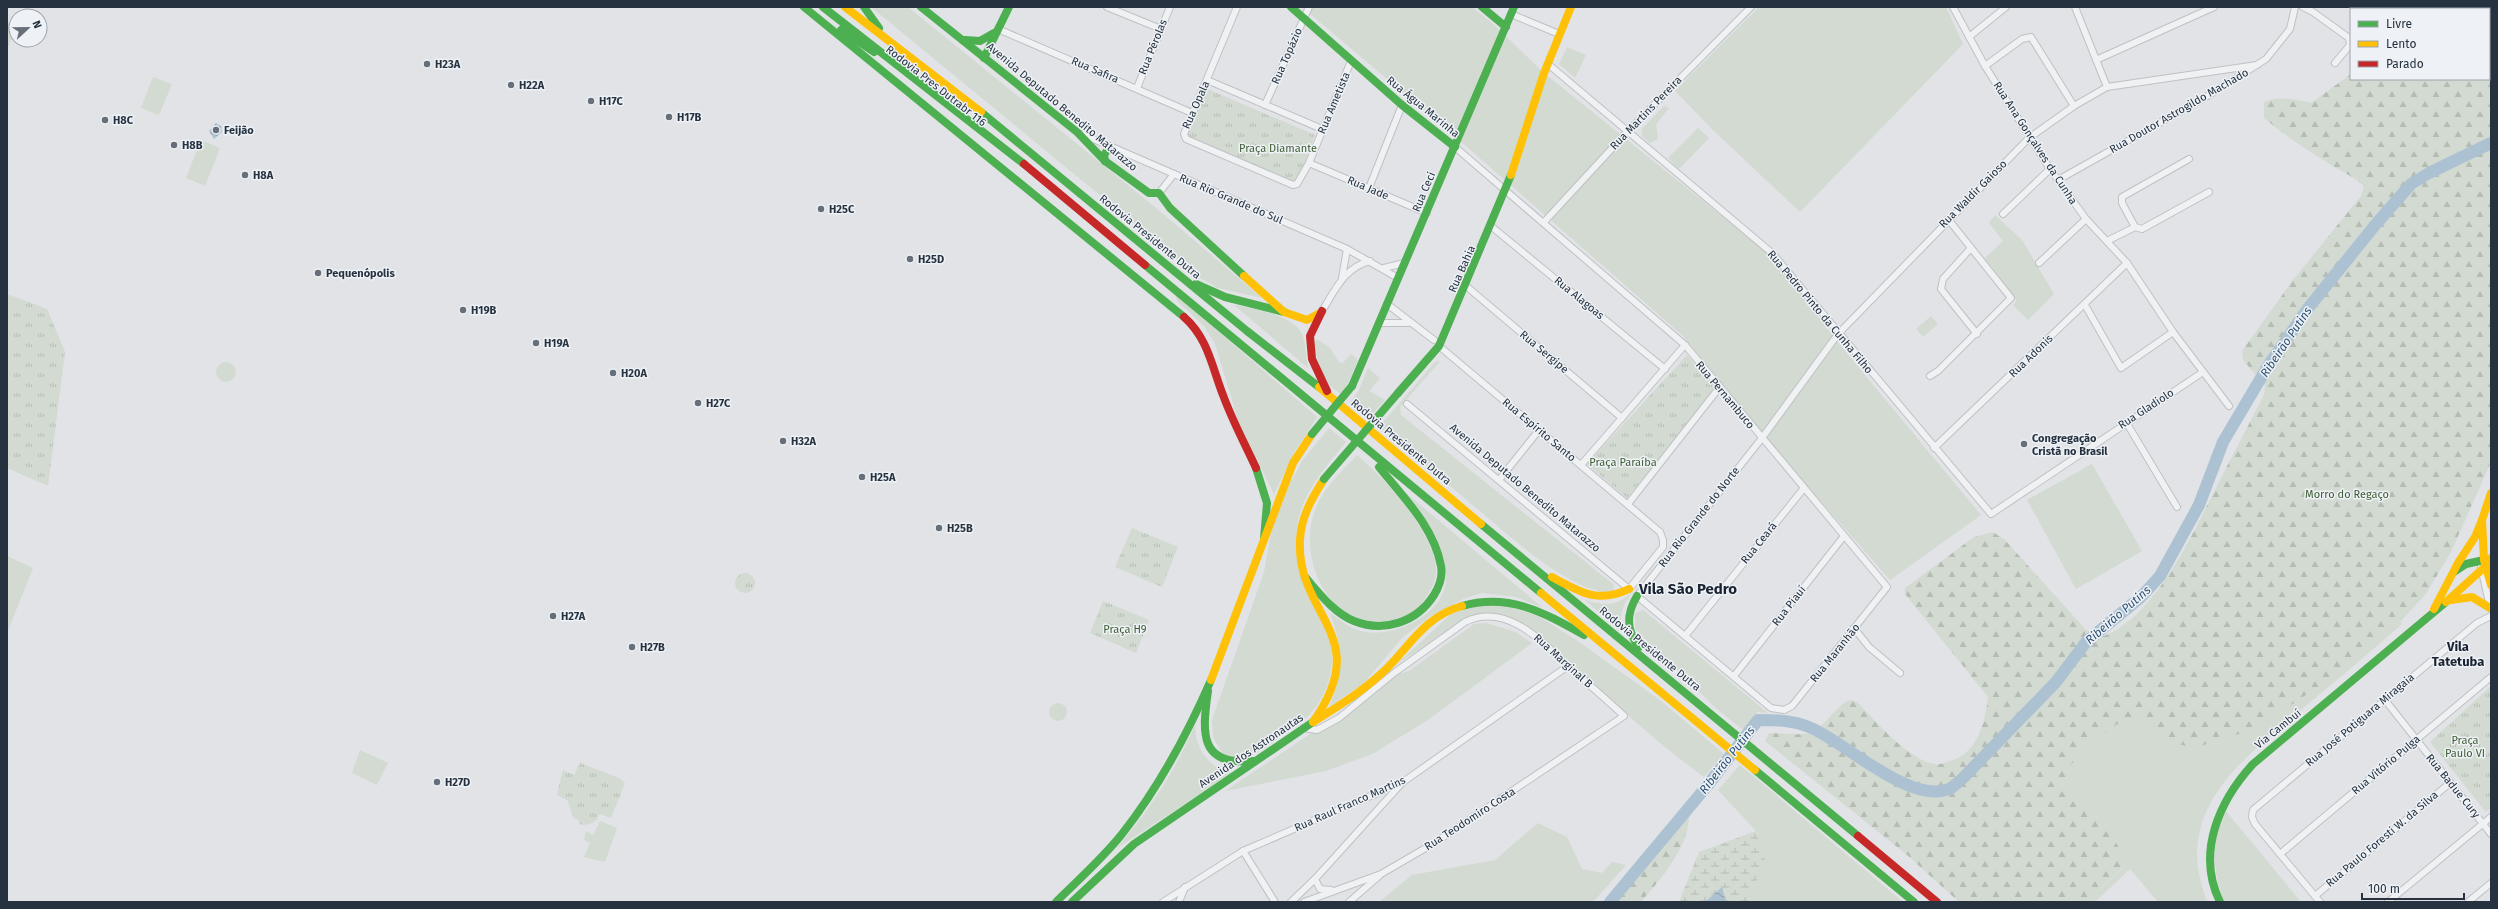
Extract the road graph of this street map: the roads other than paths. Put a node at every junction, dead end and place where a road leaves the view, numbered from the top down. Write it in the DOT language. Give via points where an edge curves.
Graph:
graph roads {
  1 [pos="805,7"];
  2 [pos="823,7"];
  3 [pos="845,7"];
  4 [pos="864,7"];
  5 [pos="921,7"];
  6 [pos="1009,7"];
  7 [pos="1107,7"];
  8 [pos="1170,7"];
  9 [pos="1238,7"];
  10 [pos="1291,7"];
  11 [pos="1309,7"];
  12 [pos="1482,7"];
  13 [pos="1571,7"];
  14 [pos="1751,7"];
  15 [pos="1953,7"];
  16 [pos="2006,7"];
  17 [pos="2075,7"];
  18 [pos="2214,7"];
  19 [pos="2296,7"];
  20 [pos="2302,7"];
  21 [pos="1512,11"];
  22 [pos="1304,18"];
  23 [pos="1506,27"];
  24 [pos="998,29"];
  25 [pos="1161,29"];
  26 [pos="1559,34"];
  27 [pos="883,35"];
  28 [pos="1969,37"];
  29 [pos="963,39"];
  30 [pos="984,58"];
  31 [pos="2096,60"];
  32 [pos="1352,61"];
  33 [pos="2335,63"];
  34 [pos="1548,64"];
  35 [pos="2257,65"];
  36 [pos="1985,66"];
  37 [pos="1207,80"];
  38 [pos="2107,87"];
  39 [pos="1137,88"];
  40 [pos="1265,105"];
  41 [pos="1402,105"];
  42 [pos="2074,106"];
  43 [pos="1192,113"];
  44 [pos="1322,129"];
  45 [pos="1628,130"];
  46 [pos="1077,132"];
  47 [pos="2029,138"];
  48 [pos="1455,147"];
  49 [pos="1109,148"];
  50 [pos="2189,159"];
  51 [pos="1105,160"];
  52 [pos="1309,163"];
  53 [pos="2050,169"];
  54 [pos="1174,174"];
  55 [pos="2058,180"];
  56 [pos="1052,184"];
  57 [pos="1293,185"];
  58 [pos="1369,188"];
  59 [pos="1507,189"];
  60 [pos="2209,192"];
  61 [pos="1159,193"];
  62 [pos="1427,213"];
  63 [pos="2003,214"];
  64 [pos="1948,219"];
  65 [pos="2086,219"];
  66 [pos="1544,222"];
  67 [pos="1492,227"];
  68 [pos="2135,227"];
  69 [pos="2107,241"];
  70 [pos="1971,248"];
  71 [pos="1347,249"];
  72 [pos="1370,261"];
  73 [pos="1404,263"];
  74 [pos="2039,263"];
  75 [pos="2127,264"];
  76 [pos="1384,268"];
  77 [pos="1398,278"];
  78 [pos="1186,280"];
  79 [pos="1341,280"];
  80 [pos="1466,286"];
  81 [pos="1387,304"];
  82 [pos="2085,305"];
  83 [pos="1322,311"];
  84 [pos="1284,312"];
  85 [pos="1379,323"];
  86 [pos="1409,324"];
  87 [pos="2173,332"];
  88 [pos="1838,334"];
  89 [pos="1977,334"];
  90 [pos="1436,343"];
  91 [pos="1685,345"];
  92 [pos="1666,368"];
  93 [pos="2203,372"];
  94 [pos="1930,376"];
  95 [pos="1719,388"];
  96 [pos="1330,395"];
  97 [pos="1407,404"];
  98 [pos="2229,406"];
  99 [pos="1622,418"];
  100 [pos="2126,422"];
  101 [pos="1538,430"];
  102 [pos="1762,438"];
  103 [pos="1934,448"];
  104 [pos="1367,450"];
  105 [pos="1581,465"];
  106 [pos="1324,479"];
  107 [pos="1499,480"];
  108 [pos="1804,488"];
  109 [pos="2491,493"];
  110 [pos="1628,504"];
  111 [pos="2177,507"];
  112 [pos="1991,514"];
  113 [pos="2482,520"];
  114 [pos="1844,536"];
  115 [pos="1264,538"];
  116 [pos="2486,563"];
  117 [pos="1528,564"];
  118 [pos="2453,573"];
  119 [pos="1305,577"];
  120 [pos="2491,585"];
  121 [pos="1887,588"];
  122 [pos="1629,590"];
  123 [pos="1637,596"];
  124 [pos="2448,601"];
  125 [pos="2433,612"];
  126 [pos="2491,612"];
  127 [pos="1854,628"];
  128 [pos="1685,636"];
  129 [pos="1613,652"];
  130 [pos="1568,666"];
  131 [pos="1658,669"];
  132 [pos="1384,672"];
  133 [pos="1394,673"];
  134 [pos="1900,673"];
  135 [pos="1734,676"];
  136 [pos="2491,677"];
  137 [pos="1210,682"];
  138 [pos="2386,700"];
  139 [pos="1624,716"];
  140 [pos="1313,722"];
  141 [pos="1304,728"];
  142 [pos="2416,740"];
  143 [pos="1258,760"];
  144 [pos="1403,782"];
  145 [pos="2450,782"];
  146 [pos="2491,817"];
  147 [pos="2483,824"];
  148 [pos="2491,834"];
  149 [pos="1243,851"];
  150 [pos="2280,854"];
  151 [pos="1381,874"];
  152 [pos="1315,880"];
  153 [pos="2491,883"];
  154 [pos="1185,887"];
  155 [pos="1335,890"];
  156 [pos="2315,896"];
  157 [pos="1056,902"];
  158 [pos="1072,902"];
  159 [pos="1163,902"];
  160 [pos="1178,902"];
  161 [pos="1275,902"];
  162 [pos="1290,902"];
  163 [pos="1304,902"];
  164 [pos="1349,902"];
  165 [pos="1914,902"];
  166 [pos="1937,902"];
  167 [pos="2220,902"];
  168 [pos="2320,902"];
  169 [pos="2388,902"];
  170 [pos="2468,902"];
  1 -- 56 [label="main road, Rodovia Pres Dutrabr 116" via="878,54 1006,156"];
  1 -- 115 [label="main road" via="1194,326 1206,346 1223,396 1262,482 1267,503"];
  2 -- 56 [label="main road, Rodovia Presidente Dutra"];
  3 -- 27 [label="main road, Rodovia Presidente Dutra"];
  4 -- 27 [label="main road"];
  5 -- 29 [label="main road, Avenida Deputado Benedito Matarazzo"];
  6 -- 24 [label="main road"];
  7 -- 25 [label="street"];
  8 -- 25 [label="street, Rua Pérolas"];
  9 -- 37 [label="street, Rua Opala"];
  10 -- 22 [label="main road, Rua Água Marinha"];
  11 -- 22 [label="street, Rua Topázio"];
  12 -- 23 [label="main road"];
  13 -- 26 [label="main road, Rua Bahia"];
  14 -- 45 [label="street, Rua Martins Pereira"];
  15 -- 28 [label="street, Rua Ana Gonçalves da Cunha"];
  16 -- 28 [label="street"];
  17 -- 31 [label="street"];
  18 -- 31 [label="street"];
  19 -- 35 [label="street, Rua Doutor Astrogildo Machado" via="2290,29 2276,48"];
  20 -- 33 [label="street" via="2349,38 2350,45"];
  21 -- 23 [label="main road, Rua Ceci"];
  21 -- 26 [label="street"];
  22 -- 32 [label="main road, Rua Água Marinha"];
  22 -- 40 [label="street, Rua Topázio"];
  23 -- 48 [label="main road, Rua Ceci"];
  24 -- 29 [label="main road" via="980,41"];
  24 -- 30 [label="main road"];
  24 -- 39 [label="street, Rua Safira"];
  25 -- 39 [label="street, Rua Pérolas"];
  26 -- 34 [label="main road, Rua Bahia"];
  27 -- 78 [label="main road, Rodovia Presidente Dutra"];
  28 -- 36 [label="street, Rua Ana Gonçalves da Cunha"];
  29 -- 30 [label="main road, Avenida Deputado Benedito Matarazzo"];
  30 -- 46 [label="main road, Avenida Deputado Benedito Matarazzo"];
  31 -- 38 [label="street"];
  32 -- 41 [label="main road, Rua Água Marinha"];
  32 -- 44 [label="street, Rua Ametista"];
  34 -- 45 [label="street, Rua Pedro Pinto da Cunha Filho"];
  34 -- 59 [label="main road, Rua Bahia"];
  35 -- 38 [label="street, Rua Waldir Gaioso"];
  35 -- 55 [label="street, Rua Doutor Astrogildo Machado" via="2211,94"];
  36 -- 42 [label="street" via="2022,39 2031,37"];
  36 -- 47 [label="street, Rua Ana Gonçalves da Cunha"];
  37 -- 40 [label="street"];
  37 -- 43 [label="street, Rua Opala"];
  38 -- 42 [label="street, Rua Waldir Gaioso"];
  39 -- 43 [label="street, Rua Safira"];
  40 -- 44 [label="street"];
  41 -- 48 [label="main road, Rua Água Marinha"];
  41 -- 58 [label="street"];
  42 -- 47 [label="street, Rua Waldir Gaioso"];
  43 -- 57 [label="street, Rua Opala" via="1184,134 1186,139"];
  44 -- 52 [label="street, Rua Ametista"];
  45 -- 66 [label="street, Rua Martins Pereira"];
  45 -- 88 [label="street, Rua Pedro Pinto da Cunha Filho" via="1772,253"];
  46 -- 49 [label="street, Rua Rio Grande do Sul"];
  46 -- 51 [label="main road, Avenida Deputado Benedito Matarazzo"];
  47 -- 53 [label="street, Rua Ana Gonçalves da Cunha"];
  47 -- 64 [label="street, Rua Waldir Gaioso"];
  48 -- 59 [label="street, Rua Água Marinha"];
  48 -- 62 [label="main road, Rua Ceci"];
  49 -- 51 [label="main road" via="1104,155"];
  49 -- 54 [label="street, Rua Rio Grande do Sul"];
  50 -- 68 [label="street" via="2122,197 2122,203"];
  51 -- 61 [label="main road, Avenida Deputado Benedito Matarazzo" via="1149,193"];
  52 -- 57 [label="street, Rua Ametista" via="1300,182"];
  52 -- 58 [label="street, Rua Jade"];
  53 -- 55 [label="street, Rua Ana Gonçalves da Cunha"];
  53 -- 63 [label="street"];
  54 -- 61 [label="street"];
  54 -- 71 [label="street, Rua Rio Grande do Sul"];
  55 -- 65 [label="street, Rua Ana Gonçalves da Cunha"];
  56 -- 104 [label="main road, Rodovia Presidente Dutra"];
  58 -- 62 [label="street, Rua Jade"];
  59 -- 66 [label="street, Rua Água Marinha"];
  59 -- 67 [label="main road, Rua Bahia"];
  60 -- 68 [label="street" via="2142,229"];
  61 -- 84 [label="main road" via="1170,208"];
  62 -- 73 [label="main road, Rua Ceci"];
  64 -- 70 [label="street"];
  64 -- 88 [label="street, Rua Waldir Gaioso"];
  65 -- 69 [label="street, Rua Ana Gonçalves da Cunha"];
  65 -- 74 [label="street"];
  66 -- 91 [label="street, Rua Pernambuco"];
  67 -- 80 [label="main road, Rua Bahia"];
  67 -- 92 [label="street, Rua Alagoas"];
  68 -- 69 [label="street"];
  69 -- 75 [label="street, Rua Ana Gonçalves da Cunha"];
  70 -- 89 [label="street" via="1943,279 1941,289"];
  70 -- 89 [label="street" via="2011,298"];
  71 -- 72 [label="street, Rua Rio Grande do Sul"];
  71 -- 79 [label="street"];
  72 -- 76 [label="street, Rua Rio Grande do Sul"];
  72 -- 79 [label="street" via="1352,268"];
  73 -- 76 [label="street"];
  73 -- 77 [label="main road, Rua Ceci"];
  75 -- 82 [label="street, Rua Adonis"];
  75 -- 87 [label="street, Rua Ana Gonçalves da Cunha"];
  76 -- 77 [label="street, Rua Rio Grande do Sul"];
  77 -- 81 [label="main road, Rua Ceci"];
  78 -- 84 [label="main road" via="1225,298"];
  78 -- 96 [label="main road, Rodovia Presidente Dutra"];
  79 -- 83 [label="street"];
  80 -- 90 [label="main road, Rua Bahia"];
  80 -- 99 [label="street, Rua Sergipe"];
  81 -- 85 [label="main road, Rua Ceci"];
  81 -- 86 [label="street, Rua Espírito Santo"];
  82 -- 87 [label="street" via="2122,368"];
  82 -- 103 [label="street, Rua Adonis"];
  83 -- 84 [label="main road" via="1307,320 1295,318"];
  83 -- 96 [label="main road" via="1310,336 1312,359"];
  85 -- 86 [label="street"];
  85 -- 115 [label="main road, Rua Ceci, bridge" via="1352,386 1312,434 1293,463"];
  86 -- 90 [label="street, Rua Espírito Santo"];
  87 -- 93 [label="street, Rua Ana Gonçalves da Cunha"];
  88 -- 102 [label="street, Rua Waldir Gaioso"];
  88 -- 103 [label="street, Rua Pedro Pinto da Cunha Filho"];
  89 -- 94 [label="street"];
  90 -- 101 [label="street, Rua Espírito Santo"];
  90 -- 106 [label="main road, Rua Bahia, bridge" via="1398,393"];
  91 -- 92 [label="street"];
  91 -- 95 [label="street, Rua Pernambuco"];
  92 -- 99 [label="street"];
  93 -- 98 [label="street, Rua Ana Gonçalves da Cunha"];
  93 -- 100 [label="street, Rua Gladiolo"];
  95 -- 102 [label="street, Rua Pernambuco"];
  95 -- 110 [label="street"];
  96 -- 117 [label="main road, Rodovia Presidente Dutra"];
  97 -- 107 [label="street, Avenida Deputado Benedito Matarazzo"];
  99 -- 105 [label="street"];
  100 -- 111 [label="street"];
  100 -- 112 [label="street, Rua Gladiolo"];
  101 -- 105 [label="street, Rua Espírito Santo"];
  101 -- 107 [label="street"];
  102 -- 108 [label="street, Rua Pernambuco"];
  102 -- 123 [label="street, Rua Rio Grande do Norte"];
  103 -- 112 [label="street, Rua Pedro Pinto da Cunha Filho"];
  104 -- 119 [label="main road" via="1424,524 1432,540 1442,568 1436,591 1423,609 1412,617 1392,625 1367,625 1344,616"];
  104 -- 129 [label="main road, Rodovia Presidente Dutra"];
  105 -- 110 [label="street, Rua Espírito Santo"];
  106 -- 119 [label="main road, Avenida dos Astronautas" via="1308,505 1301,528 1298,545"];
  107 -- 122 [label="street, Avenida Deputado Benedito Matarazzo"];
  108 -- 114 [label="street, Rua Pernambuco"];
  108 -- 128 [label="street, Rua Ceará"];
  109 -- 113 [label="main road"];
  110 -- 122 [label="street, Rua Espírito Santo" via="1660,532 1663,540 1663,547"];
  113 -- 116 [label="main road" via="2482,546"];
  113 -- 118 [label="main road, Via Cambuí" via="2475,537"];
  114 -- 121 [label="street, Rua Pernambuco"];
  114 -- 135 [label="street, Rua Piauí"];
  115 -- 137 [label="main road"];
  116 -- 118 [label="main road" via="2466,564"];
  116 -- 120 [label="main road"];
  116 -- 124 [label="main road, Via Cambuí"];
  116 -- 126 [label="street"];
  117 -- 122 [label="main road" via="1588,594 1602,598 1616,597"];
  117 -- 131 [label="main road, Rodovia Presidente Dutra"];
  118 -- 125 [label="main road, Via Cambuí"];
  119 -- 140 [label="main road, Avenida dos Astronautas" via="1329,626 1336,649 1336,673 1329,696"];
  121 -- 127 [label="street, Rua Maranhão"];
  123 -- 128 [label="street"];
  123 -- 131 [label="main road" via="1628,614 1627,628 1631,638"];
  124 -- 125 [label="main road, Via Cambuí"];
  124 -- 126 [label="main road" via="2462,596 2472,596 2478,598"];
  125 -- 167 [label="main road, Via Cambuí" via="2238,779 2220,807 2211,835 2212,876"];
  126 -- 138 [label="street, Rua José Potiguara Miragaia"];
  127 -- 134 [label="street" via="1869,647"];
  127 -- 135 [label="street, Rua Maranhão" via="1792,706 1778,711 1771,708"];
  128 -- 135 [label="street"];
  129 -- 132 [label="main road" via="1541,613 1511,602 1487,599 1455,607 1437,616 1415,635"];
  129 -- 165 [label="main road, Rodovia Presidente Dutra"];
  130 -- 133 [label="street, Rua Marginal B" via="1551,647 1520,626 1488,615 1477,616 1465,622"];
  130 -- 139 [label="street, Rua Marginal B"];
  130 -- 144 [label="street, Rua Raul Franco Martins"];
  131 -- 166 [label="main road, Rodovia Presidente Dutra"];
  132 -- 133 [label="street"];
  132 -- 140 [label="main road" via="1358,694"];
  133 -- 141 [label="street, Rua Marginal B" via="1353,708 1322,729"];
  136 -- 142 [label="street, Rua Vitório Pulga"];
  137 -- 143 [label="main road" via="1204,726 1210,748 1217,758 1226,763 1237,764"];
  137 -- 157 [label="main road" via="1174,756 1150,796 1121,835"];
  138 -- 142 [label="street, Rua Badue Cury"];
  138 -- 150 [label="street, Rua José Potiguara Miragaia" via="2262,801 2252,813 2255,824"];
  139 -- 151 [label="street, Rua Teodomiro Costa" via="1446,836"];
  140 -- 141 [label="main road, Avenida dos Astronautas"];
  141 -- 143 [label="main road, Avenida dos Astronautas"];
  142 -- 145 [label="street, Rua Badue Cury"];
  142 -- 150 [label="street, Rua Vitório Pulga"];
  143 -- 158 [label="main road, Avenida dos Astronautas" via="1134,844"];
  144 -- 149 [label="street, Rua Raul Franco Martins"];
  144 -- 152 [label="street"];
  145 -- 147 [label="street, Rua Badue Cury"];
  145 -- 156 [label="street, Rua Paulo Foresti W. da Silva"];
  146 -- 147 [label="street"];
  147 -- 148 [label="street, Rua Badue Cury"];
  147 -- 169 [label="street"];
  149 -- 154 [label="street, Rua Raul Franco Martins"];
  149 -- 161 [label="street"];
  150 -- 156 [label="street"];
  151 -- 155 [label="street, Rua Teodomiro Costa"];
  151 -- 164 [label="street"];
  152 -- 155 [label="street" via="1320,889"];
  152 -- 162 [label="street"];
  153 -- 170 [label="street"];
  154 -- 159 [label="street, Rua Raul Franco Martins"];
  154 -- 160 [label="street"];
  155 -- 163 [label="street, Rua Teodomiro Costa"];
  156 -- 168 [label="street"];
}
